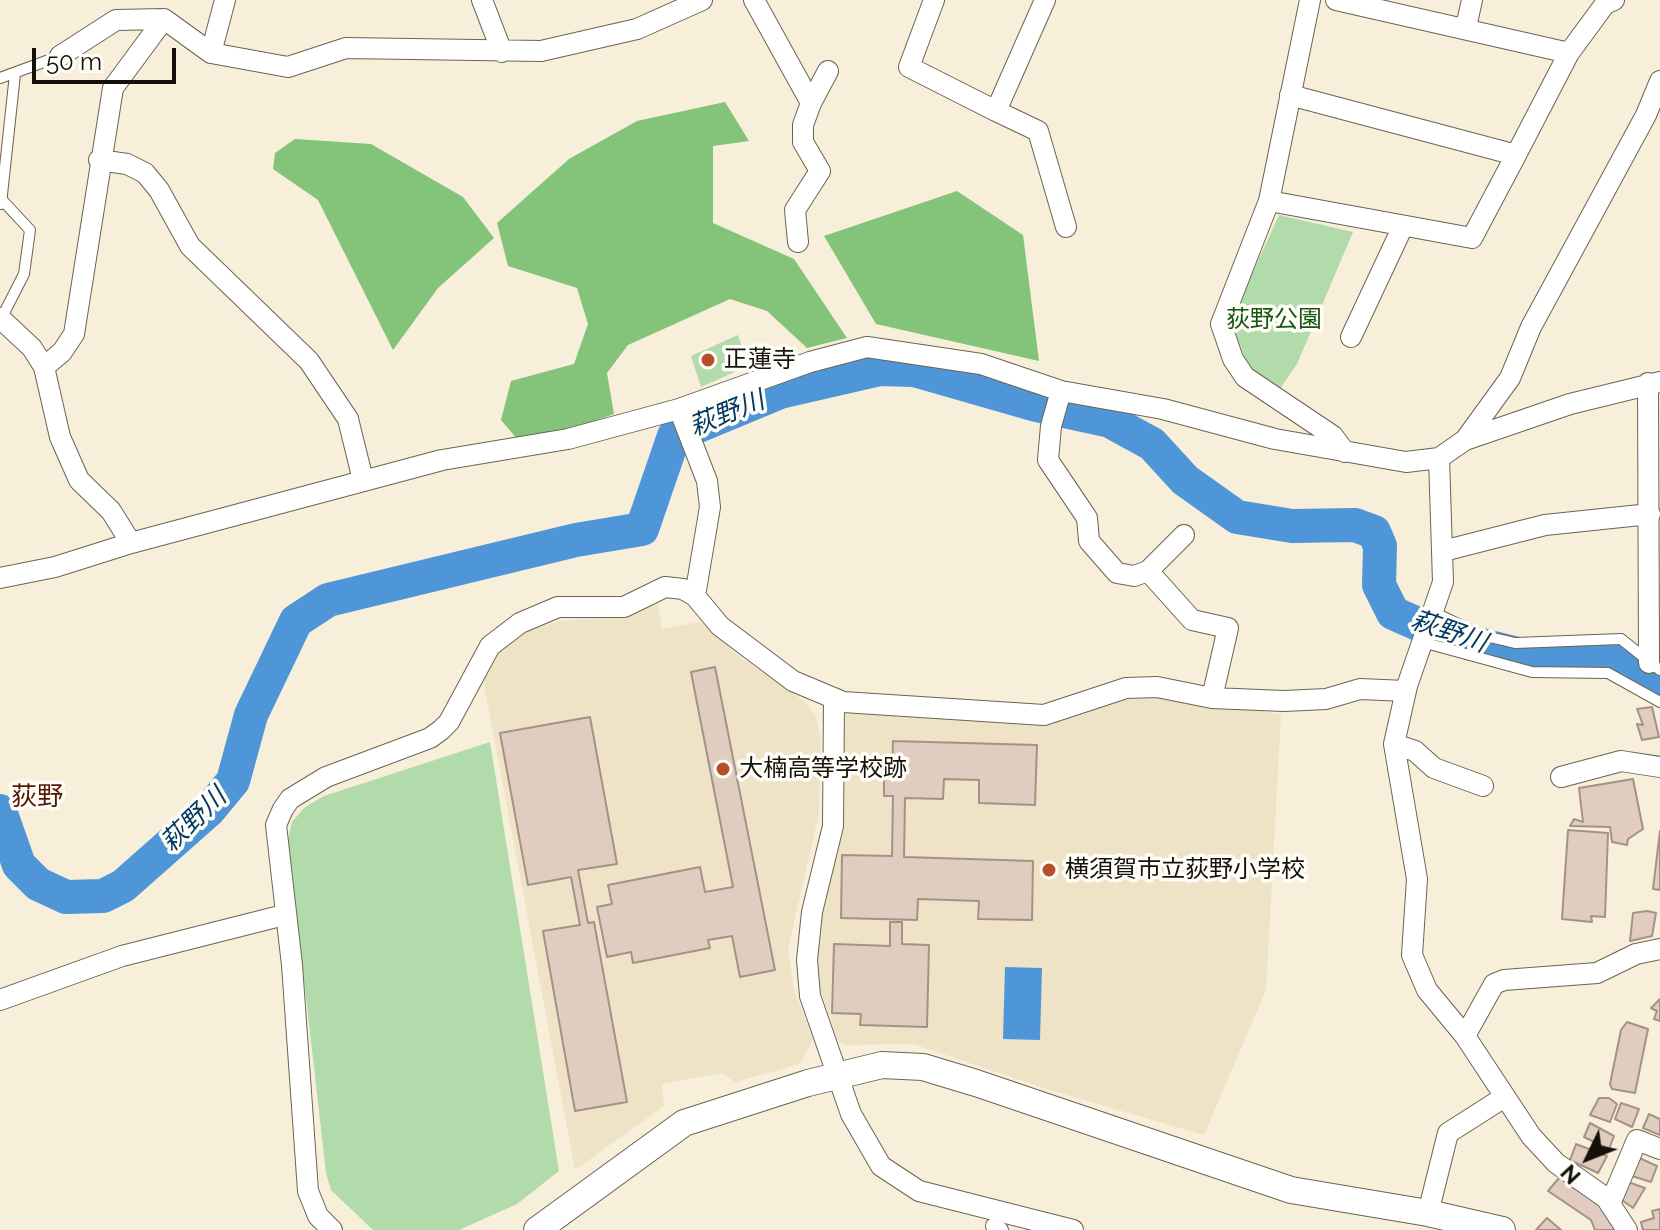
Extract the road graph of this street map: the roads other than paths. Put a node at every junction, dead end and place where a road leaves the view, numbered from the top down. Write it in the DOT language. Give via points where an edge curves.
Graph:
graph roads {
  1 [pos="225,0"];
  2 [pos="482,0"];
  3 [pos="702,0"];
  4 [pos="754,0"];
  5 [pos="934,0"];
  6 [pos="1045,0"];
  7 [pos="1310,0"];
  8 [pos="1336,0"];
  9 [pos="1472,0"];
  10 [pos="1614,0"];
  11 [pos="164,19"];
  12 [pos="1466,27"];
  13 [pos="502,52"];
  14 [pos="211,53"];
  15 [pos="1569,53"];
  16 [pos="60,56"];
  17 [pos="828,71"];
  18 [pos="15,74"];
  19 [pos="0,78"];
  20 [pos="1660,81"];
  21 [pos="1290,95"];
  22 [pos="811,103"];
  23 [pos="996,111"];
  24 [pos="1516,155"];
  25 [pos="99,160"];
  26 [pos="1269,201"];
  27 [pos="1,204"];
  28 [pos="1403,226"];
  29 [pos="1066,227"];
  30 [pos="798,242"];
  31 [pos="0,318"];
  32 [pos="1351,337"];
  33 [pos="44,367"];
  34 [pos="1654,383"];
  35 [pos="1059,397"];
  36 [pos="679,409"];
  37 [pos="1465,440"];
  38 [pos="1345,452"];
  39 [pos="1439,458"];
  40 [pos="363,480"];
  41 [pos="1650,514"];
  42 [pos="1184,535"];
  43 [pos="131,543"];
  44 [pos="1443,551"];
  45 [pos="1148,571"];
  46 [pos="0,578"];
  47 [pos="695,596"];
  48 [pos="1433,612"];
  49 [pos="1422,642"];
  50 [pos="1654,666"];
  51 [pos="1406,691"];
  52 [pos="834,698"];
  53 [pos="1212,698"];
  54 [pos="1660,702"];
  55 [pos="1394,744"];
  56 [pos="1660,767"];
  57 [pos="1561,777"];
  58 [pos="1483,786"];
  59 [pos="284,915"];
  60 [pos="1660,949"];
  61 [pos="0,1000"];
  62 [pos="1465,1036"];
  63 [pos="839,1075"];
  64 [pos="1503,1098"];
  65 [pos="1660,1149"];
  66 [pos="1610,1204"];
  67 [pos="1428,1213"];
  68 [pos="996,1224"];
  69 [pos="332,1230"];
  70 [pos="537,1230"];
  71 [pos="1073,1230"];
  72 [pos="1502,1230"];
  73 [pos="1627,1230"];
  1 -- 14 [label="street"];
  2 -- 13 [label="street"];
  3 -- 13 [label="street" via="637,29 541,51"];
  4 -- 22 [label="street"];
  5 -- 23 [label="street" via="909,67"];
  6 -- 23 [label="street"];
  7 -- 21 [label="street"];
  8 -- 12 [label="street"];
  9 -- 12 [label="street"];
  10 -- 15 [label="street" via="1605,4"];
  11 -- 14 [label="street"];
  11 -- 16 [label="street" via="116,20"];
  11 -- 25 [label="street" via="113,88"];
  12 -- 15 [label="street"];
  13 -- 14 [label="street" via="346,48 288,67"];
  15 -- 24 [label="street"];
  16 -- 18 [label="lane"];
  17 -- 22 [label="street"];
  18 -- 19 [label="lane"];
  18 -- 27 [label="lane"];
  20 -- 37 [label="street" via="1531,327 1510,378"];
  21 -- 24 [label="street"];
  21 -- 26 [label="street"];
  22 -- 30 [label="street" via="803,142 820,171 795,210"];
  23 -- 29 [label="street" via="1038,131"];
  24 -- 28 [label="street" via="1472,238"];
  25 -- 33 [label="street" via="74,334"];
  25 -- 40 [label="street" via="145,173 190,246 318,372 348,419"];
  26 -- 28 [label="street"];
  26 -- 38 [label="street" via="1221,324 1245,377 1333,436"];
  27 -- 31 [label="lane" via="30,230 24,274"];
  28 -- 32 [label="street"];
  31 -- 33 [label="street"];
  33 -- 43 [label="street" via="60,437 79,480 111,511"];
  34 -- 37 [label="street" via="1570,404"];
  34 -- 41 [label="street"];
  35 -- 36 [label="street" via="981,364 867,347"];
  35 -- 38 [label="street" via="1163,409"];
  35 -- 45 [label="street" via="1048,460 1087,518 1089,541 1117,573 1134,576"];
  36 -- 40 [label="street" via="568,439 442,460"];
  36 -- 47 [label="street" via="707,481 710,507"];
  37 -- 39 [label="street"];
  38 -- 39 [label="street" via="1406,462"];
  39 -- 44 [label="street"];
  40 -- 43 [label="street"];
  41 -- 44 [label="street" via="1545,525"];
  41 -- 50 [label="street"];
  42 -- 45 [label="street"];
  43 -- 46 [label="street"];
  44 -- 48 [label="street" via="1443,582"];
  45 -- 53 [label="street" via="1192,620 1228,628"];
  47 -- 52 [label="street" via="720,626 793,681"];
  47 -- 59 [label="street" via="665,587 624,607 558,607 505,632 490,646 441,730 326,777 290,799 276,825"];
  48 -- 49 [label="street"];
  48 -- 50 [label="lane" via="1481,635 1515,643 1621,639"];
  49 -- 51 [label="street"];
  49 -- 54 [label="lane" via="1532,672 1608,673"];
  51 -- 53 [label="street" via="1360,689 1312,700"];
  51 -- 55 [label="street"];
  52 -- 53 [label="street" via="1044,715 1126,688 1157,687"];
  52 -- 63 [label="street" via="833,826 812,912 807,960 810,996"];
  55 -- 58 [label="street" via="1415,751 1434,768"];
  55 -- 62 [label="street" via="1417,879 1412,955 1427,990"];
  56 -- 57 [label="street" via="1621,761"];
  59 -- 61 [label="street" via="122,956"];
  59 -- 69 [label="street" via="308,1191 318,1216"];
  60 -- 62 [label="street" via="1597,973 1494,984"];
  62 -- 64 [label="street"];
  63 -- 67 [label="street" via="882,1065 923,1067 1291,1190"];
  63 -- 68 [label="street" via="851,1114 881,1166 919,1191"];
  63 -- 70 [label="street" via="684,1123"];
  64 -- 66 [label="street" via="1556,1163"];
  64 -- 67 [label="street" via="1448,1133"];
  65 -- 66 [label="street" via="1637,1140"];
  66 -- 73 [label="street"];
  67 -- 72 [label="street"];
  68 -- 71 [label="street"];
}
